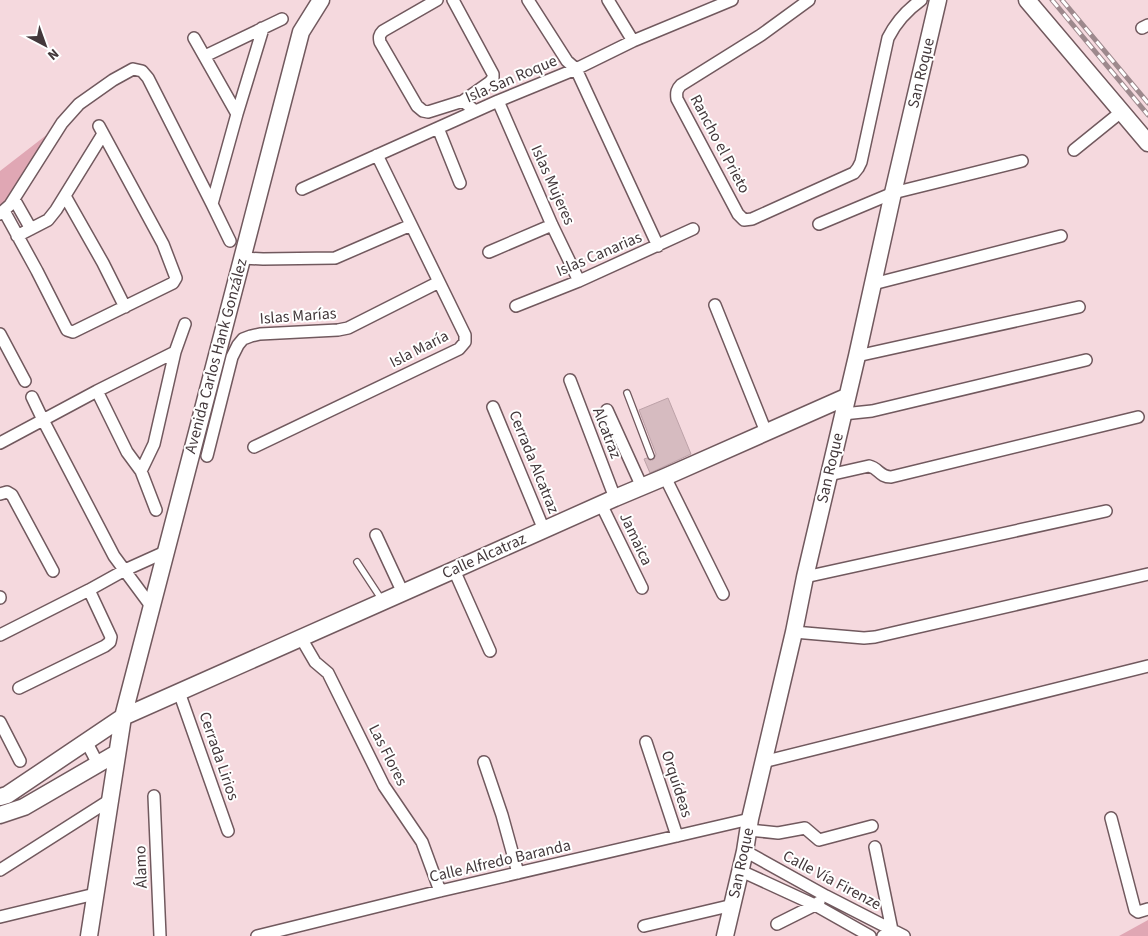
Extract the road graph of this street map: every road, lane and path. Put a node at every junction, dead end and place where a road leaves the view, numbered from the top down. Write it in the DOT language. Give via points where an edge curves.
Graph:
graph roads {
  1 [pos="321,0"];
  2 [pos="437,0"];
  3 [pos="453,0"];
  4 [pos="528,0"];
  5 [pos="608,0"];
  6 [pos="732,0"];
  7 [pos="809,0"];
  8 [pos="938,0"];
  9 [pos="1027,0"];
  10 [pos="913,2"];
  11 [pos="282,18"];
  12 [pos="262,28"];
  13 [pos="194,38"];
  14 [pos="633,41"];
  15 [pos="204,56"];
  16 [pos="576,69"];
  17 [pos="463,100"];
  18 [pos="498,101"];
  19 [pos="475,112"];
  20 [pos="1121,112"];
  21 [pos="237,114"];
  22 [pos="438,128"];
  23 [pos="1148,144"];
  24 [pos="1074,150"];
  25 [pos="377,155"];
  26 [pos="1022,161"];
  27 [pos="460,183"];
  28 [pos="302,189"];
  29 [pos="893,193"];
  30 [pos="65,196"];
  31 [pos="14,199"];
  32 [pos="212,204"];
  33 [pos="2,212"];
  34 [pos="819,224"];
  35 [pos="411,225"];
  36 [pos="552,225"];
  37 [pos="31,229"];
  38 [pos="693,229"];
  39 [pos="18,236"];
  40 [pos="1060,236"];
  41 [pos="230,242"];
  42 [pos="658,246"];
  43 [pos="489,252"];
  44 [pos="242,258"];
  45 [pos="579,280"];
  46 [pos="438,282"];
  47 [pos="872,284"];
  48 [pos="715,304"];
  49 [pos="516,306"];
  50 [pos="125,307"];
  51 [pos="1079,307"];
  52 [pos="185,324"];
  53 [pos="0,334"];
  54 [pos="175,352"];
  55 [pos="857,356"];
  56 [pos="1086,360"];
  57 [pos="570,380"];
  58 [pos="25,381"];
  59 [pos="97,391"];
  60 [pos="627,393"];
  61 [pos="32,397"];
  62 [pos="846,397"];
  63 [pos="493,407"];
  64 [pos="607,410"];
  65 [pos="843,414"];
  66 [pos="1138,417"];
  67 [pos="43,420"];
  68 [pos="766,432"];
  69 [pos="0,443"];
  70 [pos="254,447"];
  71 [pos="208,456"];
  72 [pos="651,456"];
  73 [pos="141,471"];
  74 [pos="828,475"];
  75 [pos="662,476"];
  76 [pos="642,486"];
  77 [pos="0,494"];
  78 [pos="608,501"];
  79 [pos="156,510"];
  80 [pos="1106,511"];
  81 [pos="544,530"];
  82 [pos="376,535"];
  83 [pos="165,552"];
  84 [pos="357,562"];
  85 [pos="125,570"];
  86 [pos="454,570"];
  87 [pos="53,571"];
  88 [pos="1148,574"];
  89 [pos="805,577"];
  90 [pos="642,588"];
  91 [pos="89,590"];
  92 [pos="403,593"];
  93 [pos="723,594"];
  94 [pos="383,602"];
  95 [pos="151,606"];
  96 [pos="794,632"];
  97 [pos="0,635"];
  98 [pos="301,638"];
  99 [pos="490,651"];
  100 [pos="1148,666"];
  101 [pos="19,688"];
  102 [pos="180,692"];
  103 [pos="123,717"];
  104 [pos="0,722"];
  105 [pos="86,742"];
  106 [pos="646,742"];
  107 [pos="117,753"];
  108 [pos="20,761"];
  109 [pos="484,762"];
  110 [pos="763,762"];
  111 [pos="98,764"];
  112 [pos="154,796"];
  113 [pos="0,797"];
  114 [pos="110,800"];
  115 [pos="0,815"];
  116 [pos="1112,818"];
  117 [pos="749,824"];
  118 [pos="872,826"];
  119 [pos="228,831"];
  120 [pos="677,836"];
  121 [pos="875,847"];
  122 [pos="746,851"];
  123 [pos="0,870"];
  124 [pos="740,871"];
  125 [pos="518,873"];
  126 [pos="440,891"];
  127 [pos="95,894"];
  128 [pos="826,896"];
  129 [pos="733,905"];
  130 [pos="815,905"];
  131 [pos="1148,909"];
  132 [pos="0,917"];
  133 [pos="778,924"];
  134 [pos="644,926"];
  135 [pos="887,933"];
  136 [pos="89,936"];
  137 [pos="160,936"];
  138 [pos="257,936"];
  139 [pos="725,936"];
  140 [pos="870,936"];
  141 [pos="904,936"];
  1 -- 44 [label="main road, Avenida Carlos Hank González" via="301,32"];
  2 -- 17 [label="street" via="383,31 380,42 423,111"];
  3 -- 17 [label="street" via="493,74 490,82"];
  4 -- 16 [label="street" via="566,61"];
  5 -- 14 [label="street"];
  6 -- 14 [label="street, Isla San Roque"];
  7 -- 10 [label="street, Rancho el Prieto" via="761,36 677,88 677,99 744,220 854,173 858,168 888,38"];
  8 -- 29 [label="main road, San Roque"];
  9 -- 20 [label="main road"];
  11 -- 12 [label="street"];
  12 -- 15 [label="street"];
  12 -- 21 [label="street"];
  13 -- 15 [label="street"];
  14 -- 16 [label="street, Isla San Roque"];
  15 -- 21 [label="street"];
  16 -- 18 [label="street, Isla San Roque"];
  16 -- 42 [label="street"];
  17 -- 19 [label="street"];
  18 -- 19 [label="street, Isla San Roque"];
  18 -- 36 [label="street, Islas Mujeres"];
  19 -- 22 [label="street, Isla San Roque"];
  20 -- 23 [label="main road"];
  20 -- 24 [label="street"];
  21 -- 32 [label="street"];
  22 -- 25 [label="street, Isla San Roque"];
  22 -- 27 [label="street"];
  25 -- 28 [label="street, Isla San Roque"];
  25 -- 35 [label="street, Isla María"];
  26 -- 29 [label="street"];
  29 -- 34 [label="street"];
  29 -- 47 [label="main road, San Roque"];
  30 -- 37 [label="street" via="48,220"];
  30 -- 50 [label="street"];
  30 -- 50 [label="street" via="101,130 163,244 176,278 173,283"];
  31 -- 32 [label="street" via="62,123 79,104 133,69 142,71 148,78"];
  31 -- 33 [label="street"];
  31 -- 37 [label="street"];
  32 -- 41 [label="street"];
  33 -- 39 [label="street"];
  35 -- 44 [label="street" via="336,258"];
  35 -- 46 [label="street, Isla María"];
  36 -- 43 [label="street"];
  36 -- 45 [label="street, Islas Mujeres"];
  37 -- 39 [label="street"];
  38 -- 42 [label="street, Islas Canarias"];
  39 -- 50 [label="street" via="67,330 73,332"];
  40 -- 47 [label="street"];
  42 -- 45 [label="street, Islas Canarias"];
  44 -- 83 [label="main road, Avenida Carlos Hank González"];
  45 -- 49 [label="street, Islas Canarias"];
  46 -- 70 [label="street, Isla María" via="465,335 465,342 459,349"];
  46 -- 71 [label="street, Islas Marías" via="348,328 243,338 232,357"];
  47 -- 55 [label="main road, San Roque"];
  48 -- 68 [label="street"];
  51 -- 55 [label="street"];
  52 -- 54 [label="street"];
  53 -- 58 [label="street"];
  54 -- 59 [label="street"];
  54 -- 73 [label="street" via="154,444"];
  55 -- 62 [label="main road, San Roque"];
  56 -- 65 [label="street" via="872,411"];
  57 -- 78 [label="street, Alcatraz"];
  59 -- 67 [label="street"];
  59 -- 73 [label="street" via="127,452"];
  60 -- 72 [label="lane"];
  61 -- 67 [label="street"];
  62 -- 65 [label="main road, San Roque"];
  62 -- 68 [label="main road, Calle Alcatraz"];
  63 -- 81 [label="street, Cerrada Alcatraz"];
  64 -- 76 [label="street"];
  65 -- 74 [label="main road, San Roque"];
  66 -- 74 [label="street" via="891,477 869,466"];
  67 -- 69 [label="street"];
  67 -- 85 [label="street" via="114,556"];
  68 -- 75 [label="main road, Calle Alcatraz"];
  73 -- 79 [label="street"];
  74 -- 89 [label="main road, San Roque"];
  75 -- 76 [label="main road, Calle Alcatraz"];
  75 -- 93 [label="street"];
  76 -- 78 [label="main road, Calle Alcatraz"];
  77 -- 87 [label="street" via="7,492 12,495"];
  78 -- 81 [label="main road, Calle Alcatraz"];
  78 -- 90 [label="street, Jamaica"];
  80 -- 89 [label="street"];
  81 -- 86 [label="main road, Calle Alcatraz"];
  82 -- 92 [label="street"];
  83 -- 85 [label="street"];
  83 -- 95 [label="main road, Avenida Carlos Hank González"];
  84 -- 94 [label="lane"];
  85 -- 91 [label="street"];
  85 -- 95 [label="street"];
  86 -- 92 [label="main road, Calle Alcatraz"];
  86 -- 99 [label="street"];
  88 -- 96 [label="street" via="875,637"];
  89 -- 96 [label="main road, San Roque"];
  91 -- 97 [label="street"];
  91 -- 101 [label="street" via="111,637 110,642"];
  92 -- 94 [label="main road, Calle Alcatraz"];
  94 -- 98 [label="main road, Calle Alcatraz"];
  95 -- 103 [label="main road, Avenida Carlos Hank González"];
  96 -- 110 [label="main road, San Roque"];
  98 -- 102 [label="main road, Calle Alcatraz"];
  98 -- 126 [label="street, Las Flores" via="315,662 328,673 384,786 422,842"];
  100 -- 110 [label="street"];
  102 -- 103 [label="main road, Calle Alcatraz"];
  102 -- 119 [label="street, Cerrada Lirios"];
  103 -- 105 [label="main road, Calle Alcatraz"];
  103 -- 107 [label="main road, Avenida Carlos Hank González"];
  104 -- 108 [label="street"];
  105 -- 111 [label="street"];
  105 -- 113 [label="main road, Calle Alcatraz"];
  106 -- 120 [label="street, Orquídeas"];
  107 -- 111 [label="main road"];
  107 -- 114 [label="main road, Avenida Carlos Hank González"];
  109 -- 125 [label="street"];
  110 -- 117 [label="main road, San Roque"];
  111 -- 115 [label="main road" via="24,807"];
  112 -- 137 [label="street, Álamo"];
  114 -- 123 [label="street"];
  114 -- 127 [label="main road, Avenida Carlos Hank González"];
  116 -- 131 [label="street" via="1135,910"];
  117 -- 118 [label="street, Calle Alfredo Baranda" via="778,833 805,828 819,840"];
  117 -- 120 [label="street, Calle Alfredo Baranda"];
  117 -- 122 [label="main road, San Roque"];
  120 -- 125 [label="street, Calle Alfredo Baranda"];
  121 -- 135 [label="street"];
  122 -- 124 [label="main road, San Roque"];
  122 -- 128 [label="street, Calle Vía Firenze"];
  124 -- 129 [label="main road, San Roque"];
  124 -- 130 [label="street, Calle Vía Firenze"];
  125 -- 126 [label="street, Calle Alfredo Baranda"];
  126 -- 138 [label="street, Calle Alfredo Baranda"];
  127 -- 132 [label="street"];
  127 -- 136 [label="main road, Avenida Carlos Hank González"];
  128 -- 130 [label="street"];
  128 -- 135 [label="street, Calle Vía Firenze"];
  129 -- 134 [label="street"];
  129 -- 139 [label="main road, San Roque"];
  130 -- 133 [label="street"];
  130 -- 140 [label="street, Calle Vía Firenze"];
  135 -- 141 [label="street, Calle Vía Firenze"];
}
